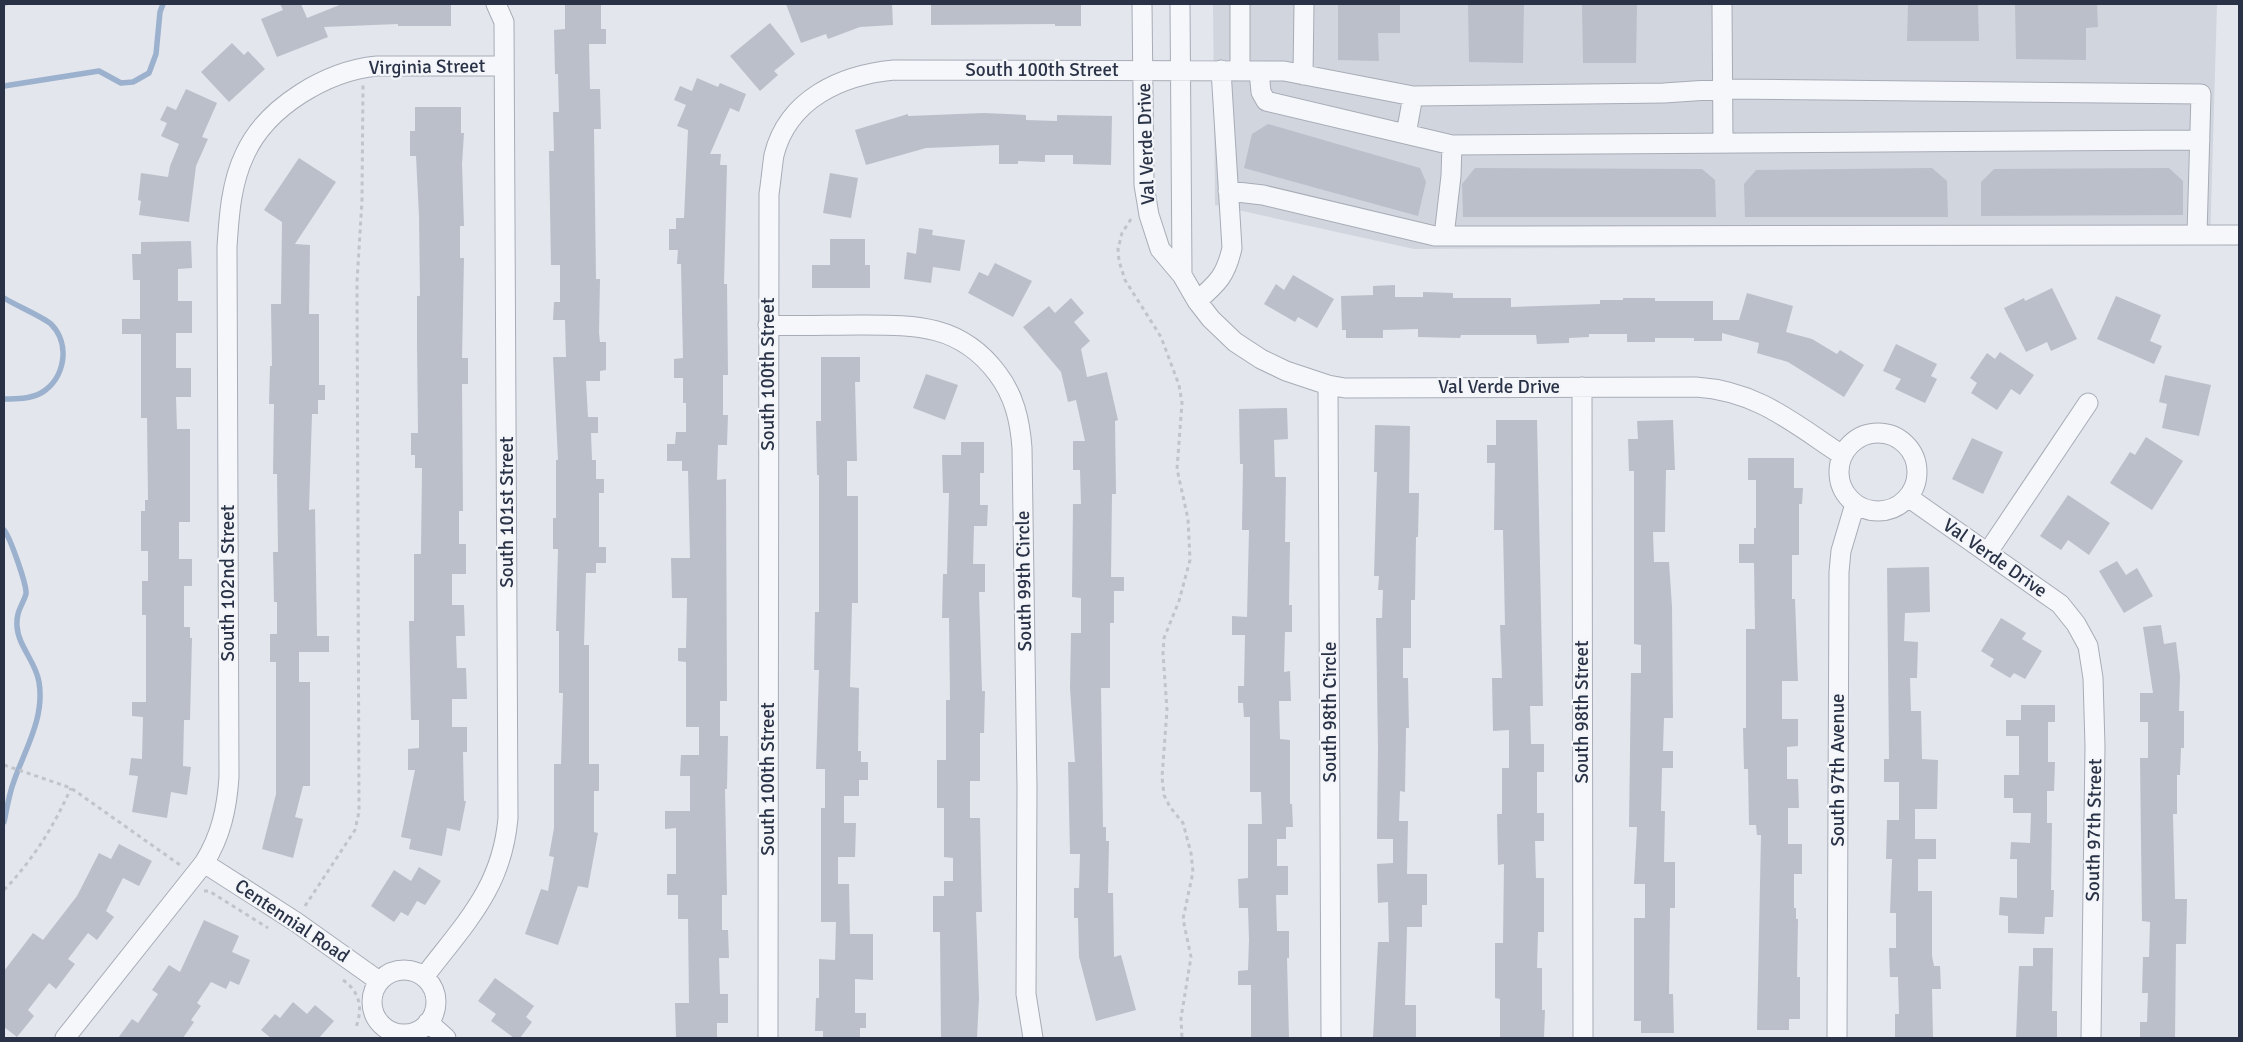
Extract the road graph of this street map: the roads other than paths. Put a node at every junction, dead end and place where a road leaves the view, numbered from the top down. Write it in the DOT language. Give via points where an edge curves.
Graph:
graph roads {
  1 [pos="496,4"];
  2 [pos="512,4"];
  3 [pos="1142,4"];
  4 [pos="1180,4"];
  5 [pos="1240,4"];
  6 [pos="1304,4"];
  7 [pos="1722,4"];
  8 [pos="504,22"];
  9 [pos="504,66"];
  10 [pos="1180,69"];
  11 [pos="1144,70"];
  12 [pos="1220,70"];
  13 [pos="1240,71"];
  14 [pos="1259,71"];
  15 [pos="1303,75"];
  16 [pos="1723,89"];
  17 [pos="1413,96"];
  18 [pos="296,98"];
  19 [pos="1406,134"];
  20 [pos="2200,140"];
  21 [pos="1723,143"];
  22 [pos="1452,145"];
  23 [pos="1228,190"];
  24 [pos="2196,234"];
  25 [pos="2239,235"];
  26 [pos="1444,236"];
  27 [pos="1182,274"];
  28 [pos="1197,302"];
  29 [pos="768,325"];
  30 [pos="1328,386"];
  31 [pos="1582,387"];
  32 [pos="2088,403"];
  33 [pos="1842,456"];
  34 [pos="1908,497"];
  35 [pos="1855,504"];
  36 [pos="1988,552"];
  37 [pos="2076,624"];
  38 [pos="204,863"];
  39 [pos="424,977"];
  40 [pos="379,981"];
  41 [pos="428,1022"];
  42 [pos="378,1032"];
  43 [pos="65,1038"];
  44 [pos="446,1038"];
  45 [pos="768,1038"];
  46 [pos="1033,1038"];
  47 [pos="1331,1038"];
  48 [pos="1583,1038"];
  49 [pos="1837,1038"];
  50 [pos="2091,1038"];
  1 -- 8 [label="street, South 101st Street"];
  2 -- 8 [label="street, South 101st Street"];
  3 -- 11 [label="street, Val Verde Drive"];
  4 -- 10 [label="street, Val Verde Drive"];
  5 -- 13 [label="street"];
  6 -- 15 [label="street"];
  7 -- 16 [label="street"];
  8 -- 9 [label="street, South 101st Street"];
  9 -- 18 [label="street, Virginia Street" via="360,68 341,74"];
  9 -- 39 [label="street, South 101st Street" via="507,827 494,879 476,910"];
  10 -- 11 [label="street, South 100th Street"];
  10 -- 12 [label="street, South 100th Street"];
  10 -- 27 [label="street, Val Verde Drive"];
  11 -- 27 [label="street, Val Verde Drive" via="1144,186 1149,215 1160,249"];
  11 -- 29 [label="street, South 100th Street" via="894,70 873,72 821,91 802,106 786,126 774,155 769,194"];
  12 -- 13 [label="street, South 100th Street"];
  12 -- 23 [label="street"];
  13 -- 14 [label="street, South 100th Street"];
  14 -- 15 [label="street, South 100th Street"];
  14 -- 19 [label="street" via="1261,92 1266,101"];
  15 -- 17 [label="street, South 100th Street"];
  16 -- 17 [label="street, South 100th Street" via="1664,93"];
  16 -- 20 [label="street, South 100th Street" via="2201,94"];
  16 -- 21 [label="street"];
  17 -- 19 [label="street"];
  18 -- 38 [label="street, South 102nd Street" via="262,128 245,153 229,214 229,777 222,824"];
  19 -- 22 [label="street"];
  20 -- 21 [label="street"];
  20 -- 24 [label="street"];
  21 -- 22 [label="street"];
  22 -- 26 [label="street"];
  23 -- 26 [label="street"];
  23 -- 28 [label="street" via="1232,248 1227,270"];
  24 -- 25 [label="street"];
  24 -- 26 [label="street"];
  27 -- 28 [label="street, Val Verde Drive"];
  28 -- 30 [label="street, Val Verde Drive" via="1223,331 1248,351 1286,371"];
  29 -- 45 [label="street, South 100th Street"];
  29 -- 46 [label="street, South 99th Circle" via="906,325 939,331 978,352 1011,395 1022,448 1027,787 1026,994"];
  30 -- 31 [label="street, Val Verde Drive"];
  30 -- 47 [label="street, South 98th Circle"];
  31 -- 33 [label="street, Val Verde Drive" via="1696,387 1737,393 1769,408"];
  31 -- 48 [label="street, South 98th Street"];
  32 -- 36 [label="street"];
  33 -- 34 [label="street" via="1857,439 1868,435 1889,435 1901,441 1915,460 1917,473"];
  33 -- 35 [label="street" via="1839,479 1843,491"];
  34 -- 35 [label="street" via="1899,505 1881,511"];
  34 -- 36 [label="street, Val Verde Drive"];
  35 -- 49 [label="street, South 97th Avenue" via="1841,551 1839,572"];
  36 -- 37 [label="street, Val Verde Drive" via="2060,604"];
  37 -- 50 [label="street, South 97th Street" via="2088,646 2093,678"];
  38 -- 40 [label="street, Centennial Road" via="296,922"];
  38 -- 43 [label="street, South 102nd Street" via="194,884"];
  39 -- 40 [label="street" via="406,970 387,975"];
  39 -- 41 [label="street" via="435,994 433,1014"];
  40 -- 42 [label="street" via="372,999"];
  41 -- 42 [label="street" via="420,1029 401,1034"];
  41 -- 44 [label="street"];
}
